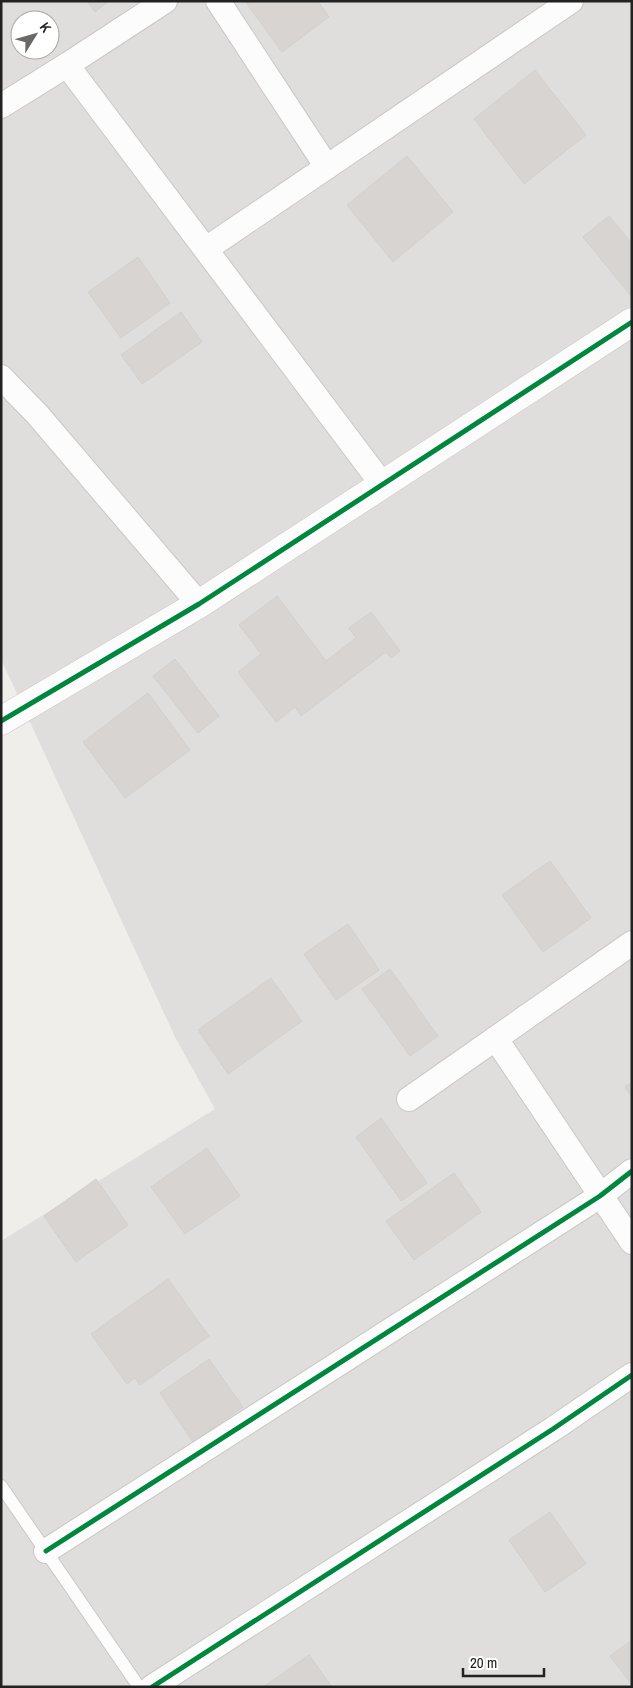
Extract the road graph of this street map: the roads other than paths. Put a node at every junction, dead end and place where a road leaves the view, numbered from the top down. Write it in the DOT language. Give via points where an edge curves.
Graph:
graph roads {
  1 [pos="165,1"];
  2 [pos="218,1"];
  3 [pos="571,1"];
  4 [pos="68,65"];
  5 [pos="1,106"];
  6 [pos="327,167"];
  7 [pos="206,250"];
  8 [pos="632,322"];
  9 [pos="1,377"];
  10 [pos="382,484"];
  11 [pos="199,604"];
  12 [pos="1,721"];
  13 [pos="632,943"];
  14 [pos="496,1038"];
  15 [pos="410,1099"];
  16 [pos="632,1171"];
  17 [pos="600,1196"];
  18 [pos="632,1242"];
  19 [pos="632,1375"];
  20 [pos="1,1486"];
  21 [pos="46,1551"];
  22 [pos="139,1687"];
  23 [pos="152,1687"];
  1 -- 4 [label="street"];
  2 -- 6 [label="street"];
  3 -- 6 [label="street"];
  4 -- 5 [label="street"];
  4 -- 7 [label="street"];
  6 -- 7 [label="street"];
  7 -- 10 [label="street"];
  8 -- 10 [label="street"];
  9 -- 11 [label="street" via="38,414"];
  10 -- 11 [label="street"];
  11 -- 12 [label="street"];
  13 -- 14 [label="street"];
  14 -- 15 [label="street"];
  14 -- 17 [label="street"];
  16 -- 17 [label="street"];
  17 -- 18 [label="street"];
  17 -- 21 [label="street"];
  19 -- 23 [label="street"];
  20 -- 21 [label="lane"];
  21 -- 22 [label="lane"];
}
